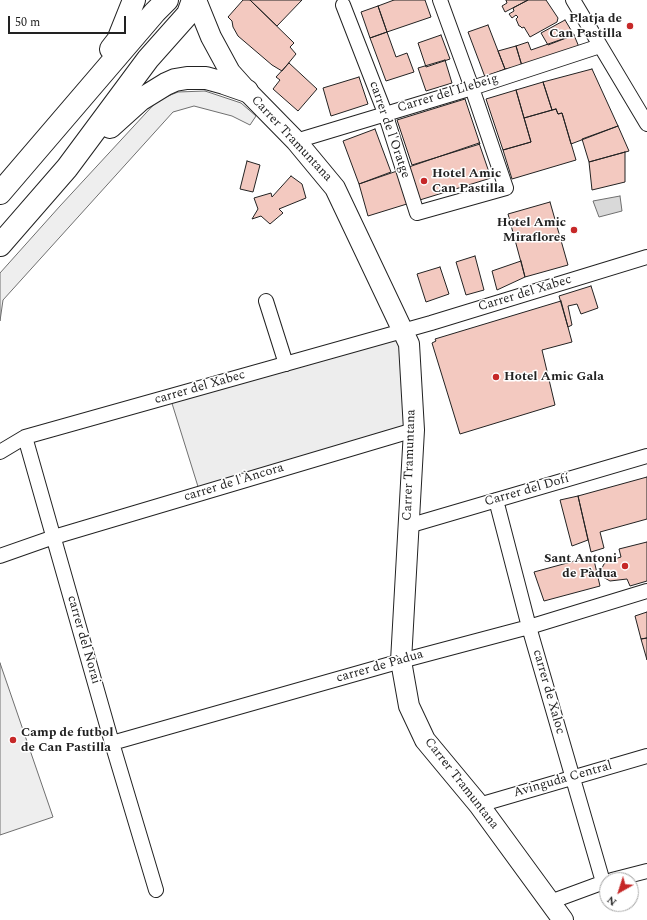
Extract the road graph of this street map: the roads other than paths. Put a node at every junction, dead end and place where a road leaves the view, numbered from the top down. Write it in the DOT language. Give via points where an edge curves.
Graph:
graph roads {
  1 [pos="134,0"];
  2 [pos="167,0"];
  3 [pos="195,0"];
  4 [pos="440,0"];
  5 [pos="575,3"];
  6 [pos="343,5"];
  7 [pos="600,46"];
  8 [pos="472,88"];
  9 [pos="247,91"];
  10 [pos="386,113"];
  11 [pos="64,118"];
  12 [pos="647,124"];
  13 [pos="296,141"];
  14 [pos="67,168"];
  15 [pos="0,194"];
  16 [pos="0,245"];
  17 [pos="647,257"];
  18 [pos="266,301"];
  19 [pos="403,331"];
  20 [pos="286,364"];
  21 [pos="414,430"];
  22 [pos="25,437"];
  23 [pos="0,452"];
  24 [pos="647,456"];
  25 [pos="496,500"];
  26 [pos="408,526"];
  27 [pos="54,537"];
  28 [pos="0,556"];
  29 [pos="647,591"];
  30 [pos="529,626"];
  31 [pos="401,661"];
  32 [pos="112,743"];
  33 [pos="647,756"];
  34 [pos="572,777"];
  35 [pos="479,805"];
  36 [pos="604,872"];
  37 [pos="599,884"];
  38 [pos="156,890"];
  39 [pos="550,902"];
  40 [pos="563,920"];
  1 -- 11 [label="highway" via="118,40"];
  2 -- 11 [label="highway"];
  3 -- 9 [label="street, Carrer Tramuntana" via="221,58"];
  3 -- 14 [label="highway" via="188,14 148,59"];
  4 -- 8 [label="street"];
  5 -- 7 [label="street"];
  6 -- 10 [label="street, carrer de l'Oratge"];
  7 -- 8 [label="street, Carrer del Llebeig"];
  7 -- 12 [label="street"];
  8 -- 10 [label="street, Carrer del Llebeig"];
  8 -- 10 [label="street, carrer de l'Oratge" via="506,188 417,214"];
  9 -- 13 [label="street, Carrer Tramuntana"];
  9 -- 14 [label="highway" via="198,77 175,80 140,100"];
  10 -- 13 [label="street, Carrer del Llebeig"];
  11 -- 15 [label="highway"];
  13 -- 19 [label="street, Carrer Tramuntana" via="335,188"];
  14 -- 16 [label="highway"];
  17 -- 19 [label="street, Carrer del Xabec"];
  18 -- 20 [label="street"];
  19 -- 20 [label="street, carrer del Xabec"];
  19 -- 21 [label="street, Carrer Tramuntana" via="409,344"];
  20 -- 22 [label="street, carrer del Xabec"];
  21 -- 26 [label="street, Carrer Tramuntana"];
  21 -- 27 [label="street, carrer de l'Àncora"];
  22 -- 23 [label="street, carrer del Xabec"];
  22 -- 27 [label="street"];
  24 -- 25 [label="street, Carrer del Dofí"];
  25 -- 26 [label="street, Carrer del Dofí"];
  25 -- 30 [label="street, carrer de Xaloc"];
  26 -- 31 [label="street, Carrer Tramuntana"];
  27 -- 28 [label="street, carrer de l'Àncora"];
  27 -- 32 [label="street, carrer del Norai"];
  29 -- 30 [label="street, carrer de Pàdua"];
  30 -- 31 [label="street, carrer de Pàdua"];
  30 -- 34 [label="street, carrer de Xaloc"];
  31 -- 32 [label="street, carrer de Pàdua"];
  31 -- 35 [label="street, Carrer Tramuntana" via="409,706 425,740"];
  32 -- 38 [label="street, carrer del Norai"];
  33 -- 34 [label="street, Avinguda Central"];
  34 -- 35 [label="street, Avinguda Central"];
  34 -- 36 [label="street, carrer de Xaloc"];
  35 -- 39 [label="street, Carrer Tramuntana"];
  37 -- 39 [label="street"];
  39 -- 40 [label="street, Carrer Tramuntana"];
}
